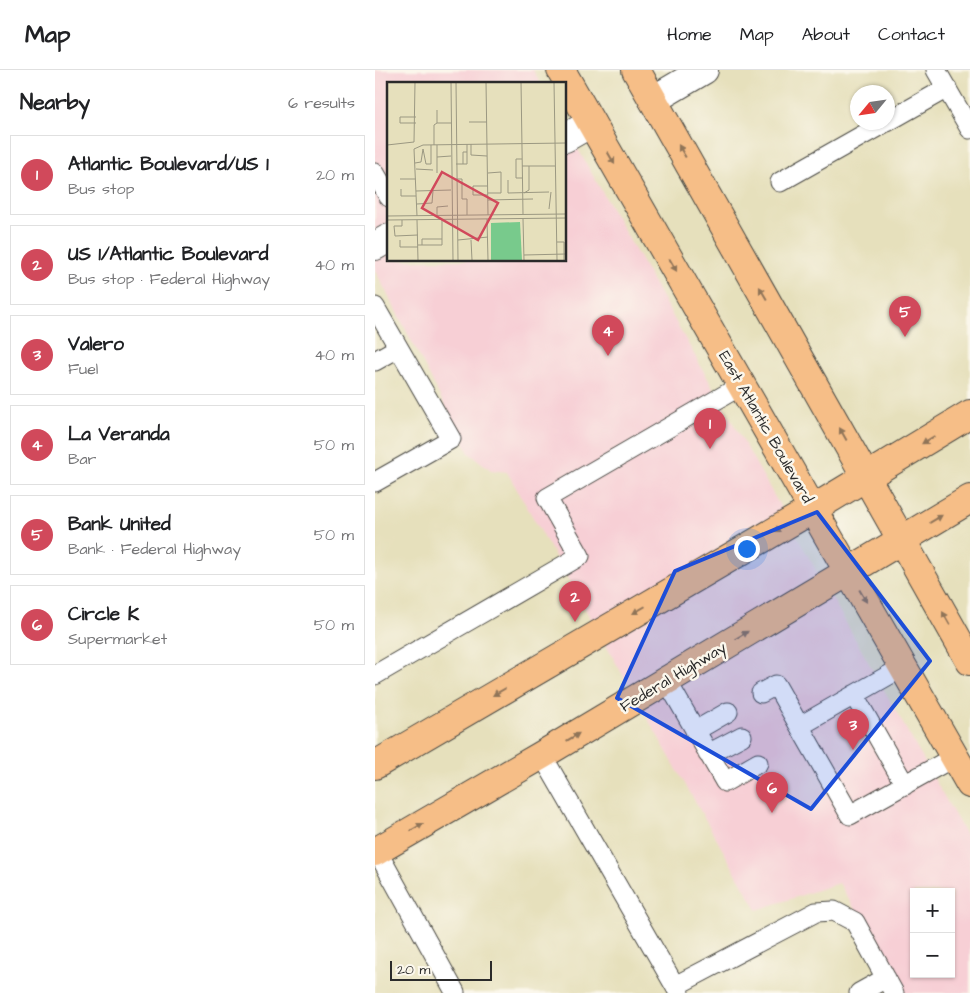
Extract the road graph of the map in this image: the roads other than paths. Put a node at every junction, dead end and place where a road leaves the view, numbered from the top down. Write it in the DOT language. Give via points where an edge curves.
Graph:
graph roads {
  1 [pos="561,70"];
  2 [pos="636,70"];
  3 [pos="705,70"];
  4 [pos="937,70"];
  5 [pos="947,88"];
  6 [pos="653,100"];
  7 [pos="895,117"];
  8 [pos="591,123"];
  9 [pos="970,129"];
  10 [pos="873,130"];
  11 [pos="566,137"];
  12 [pos="375,173"];
  13 [pos="780,182"];
  14 [pos="387,194"];
  15 [pos="387,239"];
  16 [pos="375,246"];
  17 [pos="375,307"];
  18 [pos="399,348"];
  19 [pos="375,361"];
  20 [pos="742,385"];
  21 [pos="970,414"];
  22 [pos="867,476"];
  23 [pos="375,482"];
  24 [pos="970,499"];
  25 [pos="813,509"];
  26 [pos="902,540"];
  27 [pos="849,571"];
  28 [pos="970,660"];
  29 [pos="903,667"];
  30 [pos="375,675"];
  31 [pos="667,680"];
  32 [pos="761,693"];
  33 [pos="854,695"];
  34 [pos="728,712"];
  35 [pos="695,730"];
  36 [pos="742,736"];
  37 [pos="798,736"];
  38 [pos="709,754"];
  39 [pos="543,755"];
  40 [pos="954,756"];
  41 [pos="758,763"];
  42 [pos="375,765"];
  43 [pos="905,784"];
  44 [pos="970,784"];
  45 [pos="376,851"];
  46 [pos="890,986"];
  47 [pos="677,989"];
  48 [pos="455,992"];
  49 [pos="859,993"];
  1 -- 8 [label="main road, East Atlantic Boulevard"];
  2 -- 6 [label="main road"];
  3 -- 6 [label="street"];
  4 -- 5 [label="lane"];
  5 -- 7 [label="lane"];
  5 -- 9 [label="lane"];
  22 -- 6 [label="main road, one-way"];
  8 -- 11 [label="street"];
  8 -- 20 [label="main road, East Atlantic Boulevard, one-way"];
  10 -- 13 [label="lane"];
  12 -- 14 [label="lane"];
  15 -- 16 [label="street"];
  17 -- 18 [label="lane"];
  18 -- 19 [label="lane"];
  18 -- 23 [label="lane" via="451,439"];
  20 -- 25 [label="main road, East Atlantic Boulevard"];
  20 -- 30 [label="lane" via="547,498 580,556"];
  21 -- 22 [label="main road, one-way"];
  22 -- 25 [label="main road"];
  22 -- 26 [label="main road"];
  26 -- 24 [label="main road, Federal Highway, one-way"];
  25 -- 27 [label="main road, East Atlantic Boulevard"];
  25 -- 42 [label="main road, one-way"];
  26 -- 27 [label="main road, Federal Highway"];
  28 -- 26 [label="main road, one-way"];
  27 -- 29 [label="main road, East Atlantic Boulevard, one-way"];
  31 -- 27 [label="main road, Federal Highway, one-way"];
  29 -- 33 [label="lane"];
  29 -- 40 [label="main road, East Atlantic Boulevard"];
  31 -- 35 [label="lane"];
  39 -- 31 [label="main road, Federal Highway, one-way"];
  32 -- 37 [label="lane" via="776,685 782,713"];
  33 -- 37 [label="lane"];
  33 -- 43 [label="lane"];
  34 -- 35 [label="lane"];
  35 -- 38 [label="lane"];
  36 -- 38 [label="lane"];
  37 -- 43 [label="lane" via="850,815"];
  38 -- 41 [label="lane" via="725,782"];
  45 -- 39 [label="main road, Federal Highway, one-way"];
  39 -- 47 [label="lane"];
  40 -- 43 [label="lane"];
  40 -- 44 [label="main road, East Atlantic Boulevard"];
  45 -- 48 [label="lane"];
  46 -- 47 [label="lane" via="855,922 834,910 816,912"];
  46 -- 49 [label="lane"];
}
